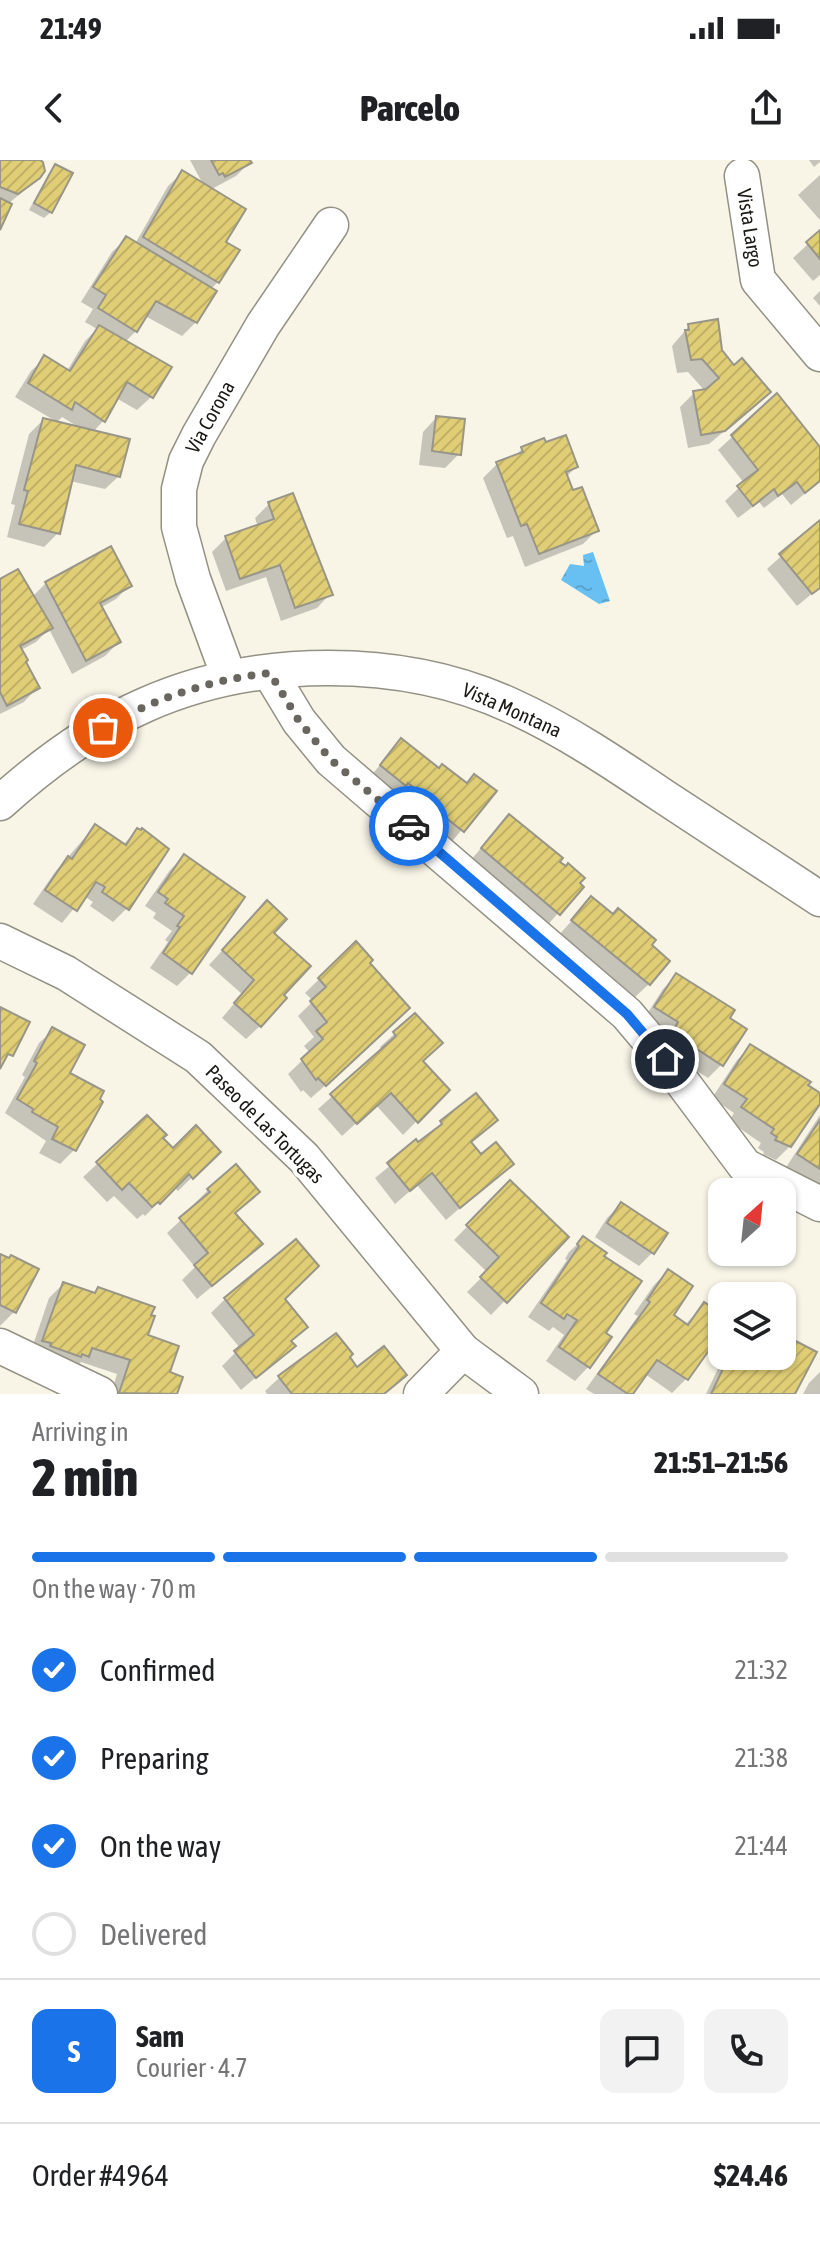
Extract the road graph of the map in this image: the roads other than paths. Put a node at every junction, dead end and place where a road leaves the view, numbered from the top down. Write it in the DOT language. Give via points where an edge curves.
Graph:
graph roads {
  1 [pos="742,176"];
  2 [pos="331,225"];
  3 [pos="820,354"];
  4 [pos="270,673"];
  5 [pos="229,677"];
  6 [pos="0,803"];
  7 [pos="820,899"];
  8 [pos="0,941"];
  9 [pos="820,1204"];
  10 [pos="0,1346"];
  11 [pos="463,1351"];
  12 [pos="100,1394"];
  13 [pos="421,1394"];
  14 [pos="521,1394"];
  1 -- 3 [label="street, Vista Largo" via="758,280"];
  2 -- 5 [label="street, Via Corona" via="247,353 186,461 179,489 179,527"];
  4 -- 5 [label="street, Vista Montana"];
  4 -- 7 [label="street, Vista Montana" via="379,670 449,683 510,705 606,758"];
  4 -- 9 [label="street" via="331,760 627,1014 745,1166"];
  5 -- 6 [label="street, Vista Montana" via="144,705 82,739"];
  8 -- 11 [label="street, Paseo de Las Tortugas" via="66,973 198,1057 304,1158"];
  10 -- 12 [label="street"];
  11 -- 13 [label="street"];
  11 -- 14 [label="street, Paseo de Las Tortugas"];
}
